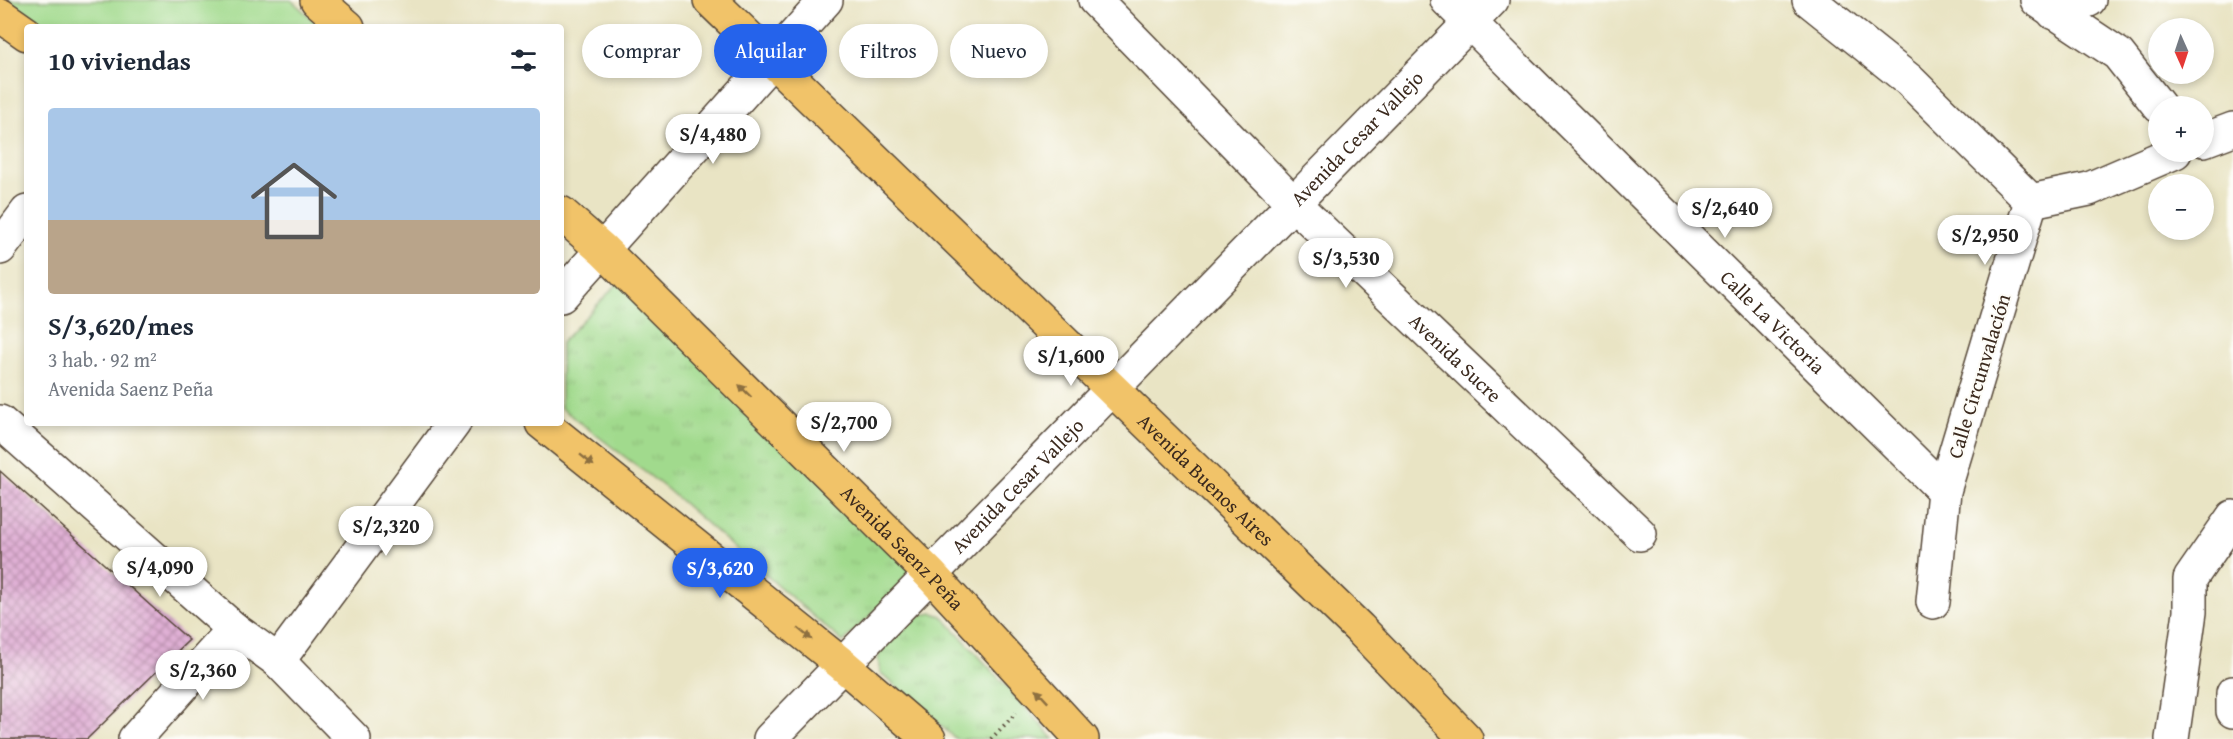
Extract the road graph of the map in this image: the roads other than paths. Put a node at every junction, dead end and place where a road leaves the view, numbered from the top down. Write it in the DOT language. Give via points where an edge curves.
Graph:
graph roads {
  1 [pos="317,0"];
  2 [pos="710,0"];
  3 [pos="826,0"];
  4 [pos="1095,0"];
  5 [pos="1447,0"];
  6 [pos="1809,0"];
  7 [pos="2089,0"];
  8 [pos="2046,6"];
  9 [pos="1481,11"];
  10 [pos="0,15"];
  11 [pos="345,24"];
  12 [pos="736,24"];
  13 [pos="804,24"];
  14 [pos="24,32"];
  15 [pos="756,78"];
  16 [pos="792,78"];
  17 [pos="2151,96"];
  18 [pos="2233,129"];
  19 [pos="2214,136"];
  20 [pos="2149,162"];
  21 [pos="2031,201"];
  22 [pos="1293,203"];
  23 [pos="24,216"];
  24 [pos="564,216"];
  25 [pos="0,248"];
  26 [pos="603,250"];
  27 [pos="564,293"];
  28 [pos="1111,390"];
  29 [pos="0,422"];
  30 [pos="452,426"];
  31 [pos="546,426"];
  32 [pos="1944,491"];
  33 [pos="2233,517"];
  34 [pos="1640,534"];
  35 [pos="930,574"];
  36 [pos="1933,602"];
  37 [pos="234,629"];
  38 [pos="278,661"];
  39 [pos="843,664"];
  40 [pos="2233,693"];
  41 [pos="2233,711"];
  42 [pos="135,739"];
  43 [pos="354,739"];
  44 [pos="770,739"];
  45 [pos="929,739"];
  46 [pos="1082,739"];
  47 [pos="1466,739"];
  48 [pos="2172,739"];
  1 -- 11 [label="main road"];
  2 -- 12 [label="main road, Avenida Buenos Aires"];
  3 -- 13 [label="street"];
  4 -- 22 [label="street, Avenida Sucre"];
  5 -- 9 [label="street, Calle La Victoria"];
  6 -- 21 [label="street" via="1909,80"];
  7 -- 8 [label="street"];
  8 -- 17 [label="street" via="2118,54"];
  9 -- 22 [label="street, Avenida Cesar Vallejo"];
  9 -- 32 [label="street, Calle La Victoria"];
  10 -- 14 [label="main road"];
  15 -- 26 [label="street"];
  16 -- 28 [label="main road, Avenida Buenos Aires"];
  18 -- 19 [label="street"];
  20 -- 21 [label="street" via="2089,189"];
  21 -- 32 [label="street, Calle Circunvalación"];
  22 -- 28 [label="street, Avenida Cesar Vallejo"];
  22 -- 34 [label="street, Avenida Sucre"];
  23 -- 25 [label="street"];
  24 -- 26 [label="main road, Avenida Saenz Peña"];
  26 -- 27 [label="street"];
  35 -- 26 [label="main road, Avenida Saenz Peña, one-way"];
  28 -- 35 [label="street, Avenida Cesar Vallejo"];
  28 -- 47 [label="main road, Avenida Buenos Aires" via="1359,628"];
  29 -- 37 [label="street"];
  30 -- 38 [label="street"];
  31 -- 39 [label="main road, one-way"];
  32 -- 36 [label="street, Calle Circunvalación"];
  33 -- 48 [label="street" via="2190,579 2190,612"];
  35 -- 39 [label="street, Avenida Cesar Vallejo"];
  46 -- 35 [label="main road, Avenida Saenz Peña, one-way"];
  37 -- 38 [label="street"];
  37 -- 42 [label="street"];
  38 -- 43 [label="street"];
  39 -- 44 [label="street, Avenida Cesar Vallejo"];
  39 -- 45 [label="main road"];
  40 -- 41 [label="street"];
}
